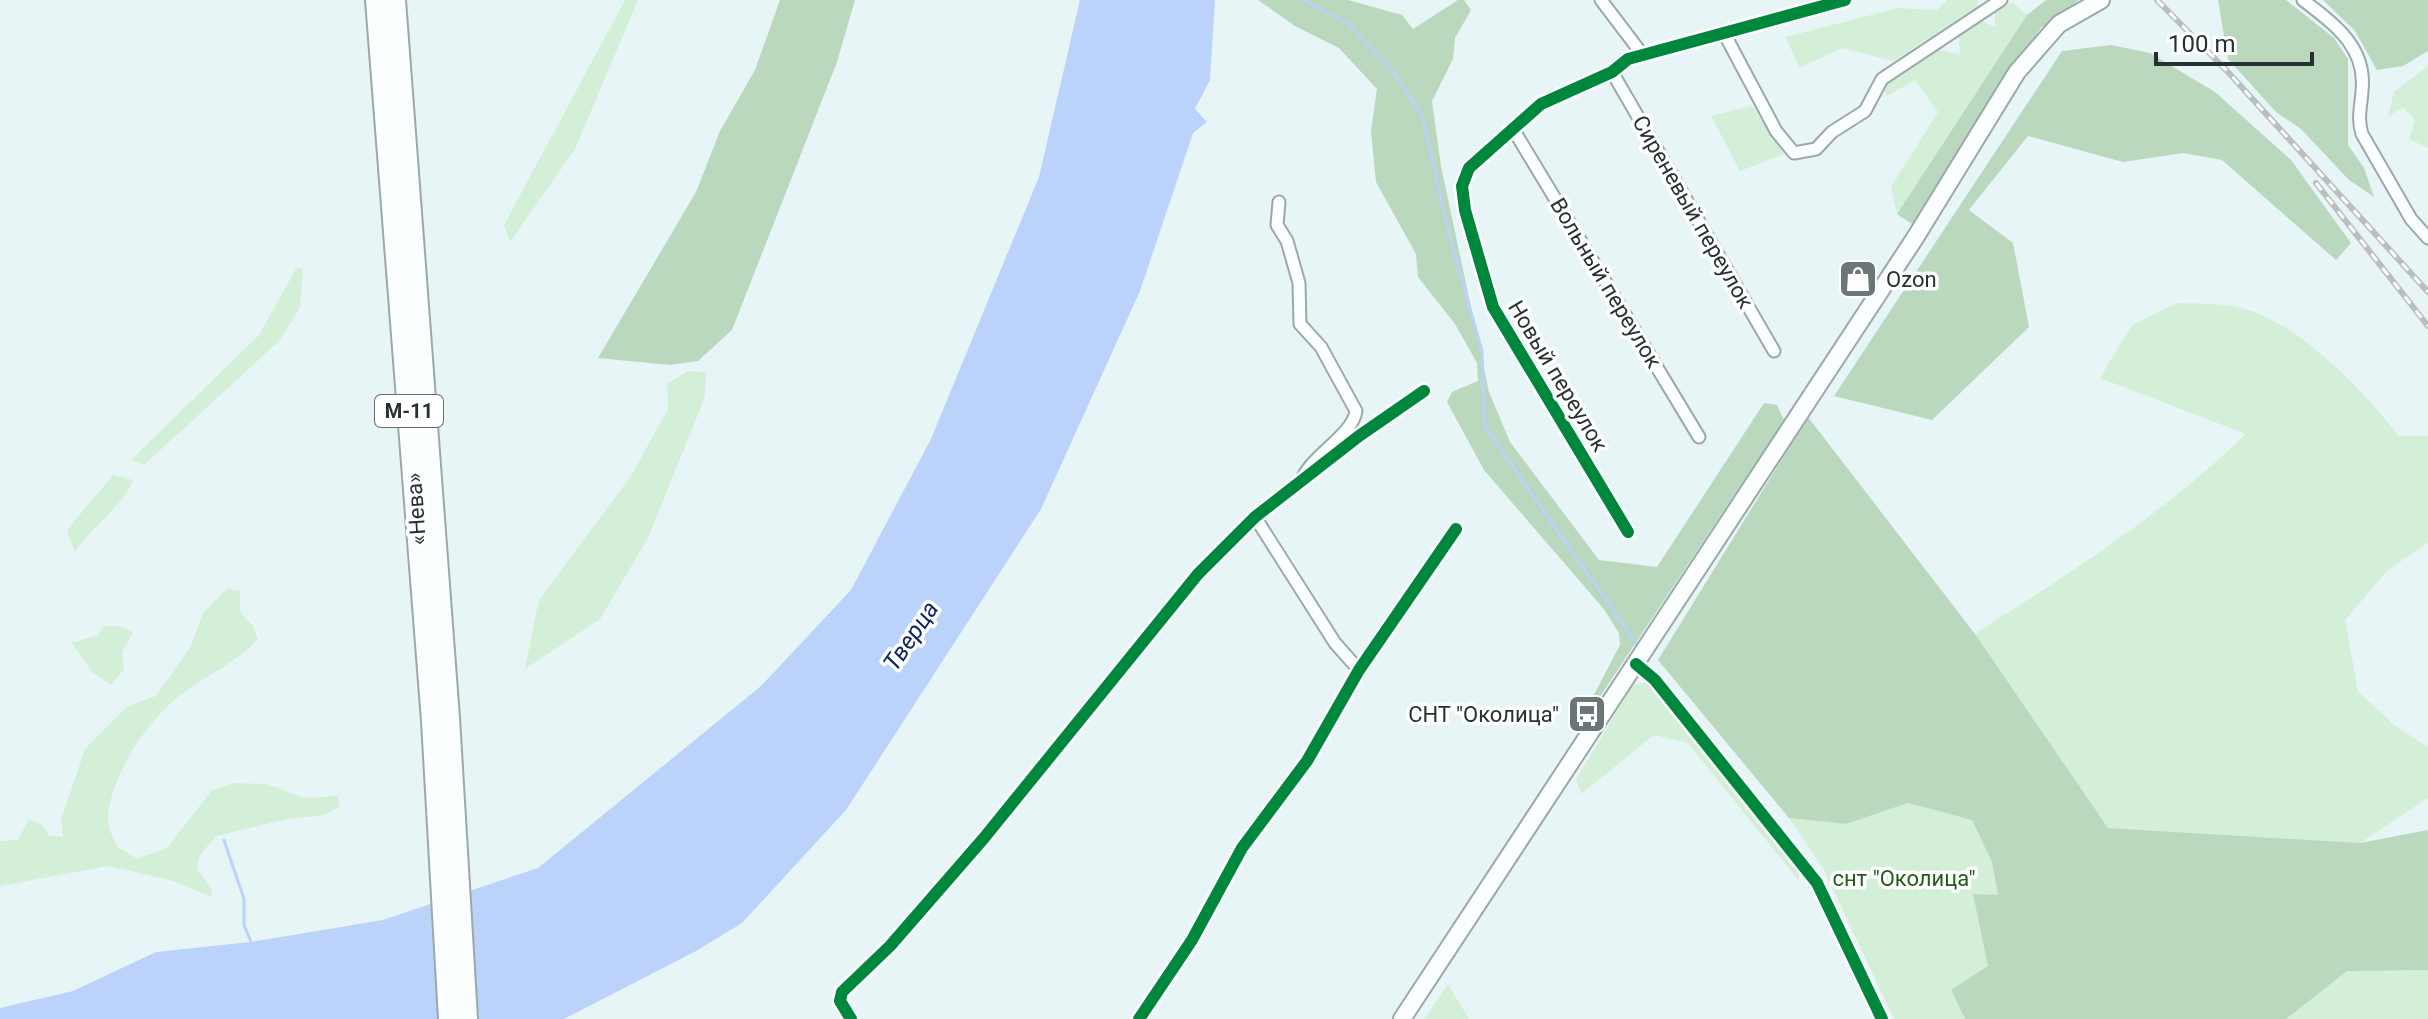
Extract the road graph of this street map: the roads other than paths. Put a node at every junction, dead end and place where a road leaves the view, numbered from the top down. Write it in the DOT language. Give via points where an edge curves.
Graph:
graph roads {
  1 [pos="376,0"];
  2 [pos="395,0"];
  3 [pos="1601,0"];
  4 [pos="1845,0"];
  5 [pos="2001,0"];
  6 [pos="2101,0"];
  7 [pos="2303,0"];
  8 [pos="1724,33"];
  9 [pos="1642,54"];
  10 [pos="1612,72"];
  11 [pos="1513,129"];
  12 [pos="1279,202"];
  13 [pos="2428,238"];
  14 [pos="1774,351"];
  15 [pos="1424,391"];
  16 [pos="1699,437"];
  17 [pos="1300,483"];
  18 [pos="1255,517"];
  19 [pos="1456,529"];
  20 [pos="1628,532"];
  21 [pos="1636,664"];
  22 [pos="1359,670"];
  23 [pos="447,821"];
  24 [pos="449,1019"];
  25 [pos="467,1019"];
  26 [pos="851,1019"];
  27 [pos="1139,1019"];
  28 [pos="1402,1019"];
  29 [pos="1882,1019"];
  1 -- 23 [label="highway, «Нева» / М-11"];
  2 -- 23 [label="highway, «Нева» / М-11"];
  3 -- 9 [label="street"];
  4 -- 8 [label="street"];
  5 -- 8 [label="street" via="1882,79 1865,111 1816,149 1794,153 1776,131"];
  6 -- 21 [label="main road" via="2059,24 2017,72 1915,238"];
  7 -- 13 [label="street" via="2353,45 2363,78 2358,120 2362,134 2411,219"];
  8 -- 9 [label="street"];
  9 -- 10 [label="street"];
  10 -- 11 [label="street" via="1541,104"];
  10 -- 14 [label="street, Сиреневый переулок"];
  11 -- 16 [label="street, Вольный переулок"];
  11 -- 20 [label="street, Новый переулок" via="1469,168 1462,186 1465,210 1493,307"];
  12 -- 17 [label="street" via="1277,225 1299,283 1300,324 1321,347 1356,411 1351,426 1311,461"];
  15 -- 17 [label="street"];
  17 -- 18 [label="street"];
  18 -- 22 [label="street" via="1335,643"];
  18 -- 26 [label="street" via="1198,574 984,838 890,946 842,992 840,1001"];
  19 -- 22 [label="street"];
  21 -- 28 [label="main road"];
  21 -- 29 [label="street" via="1655,680 1817,883"];
  22 -- 27 [label="street" via="1307,761 1242,848 1192,940"];
  23 -- 24 [label="highway, «Нева» / М-11"];
  23 -- 25 [label="highway, «Нева» / М-11"];
}
